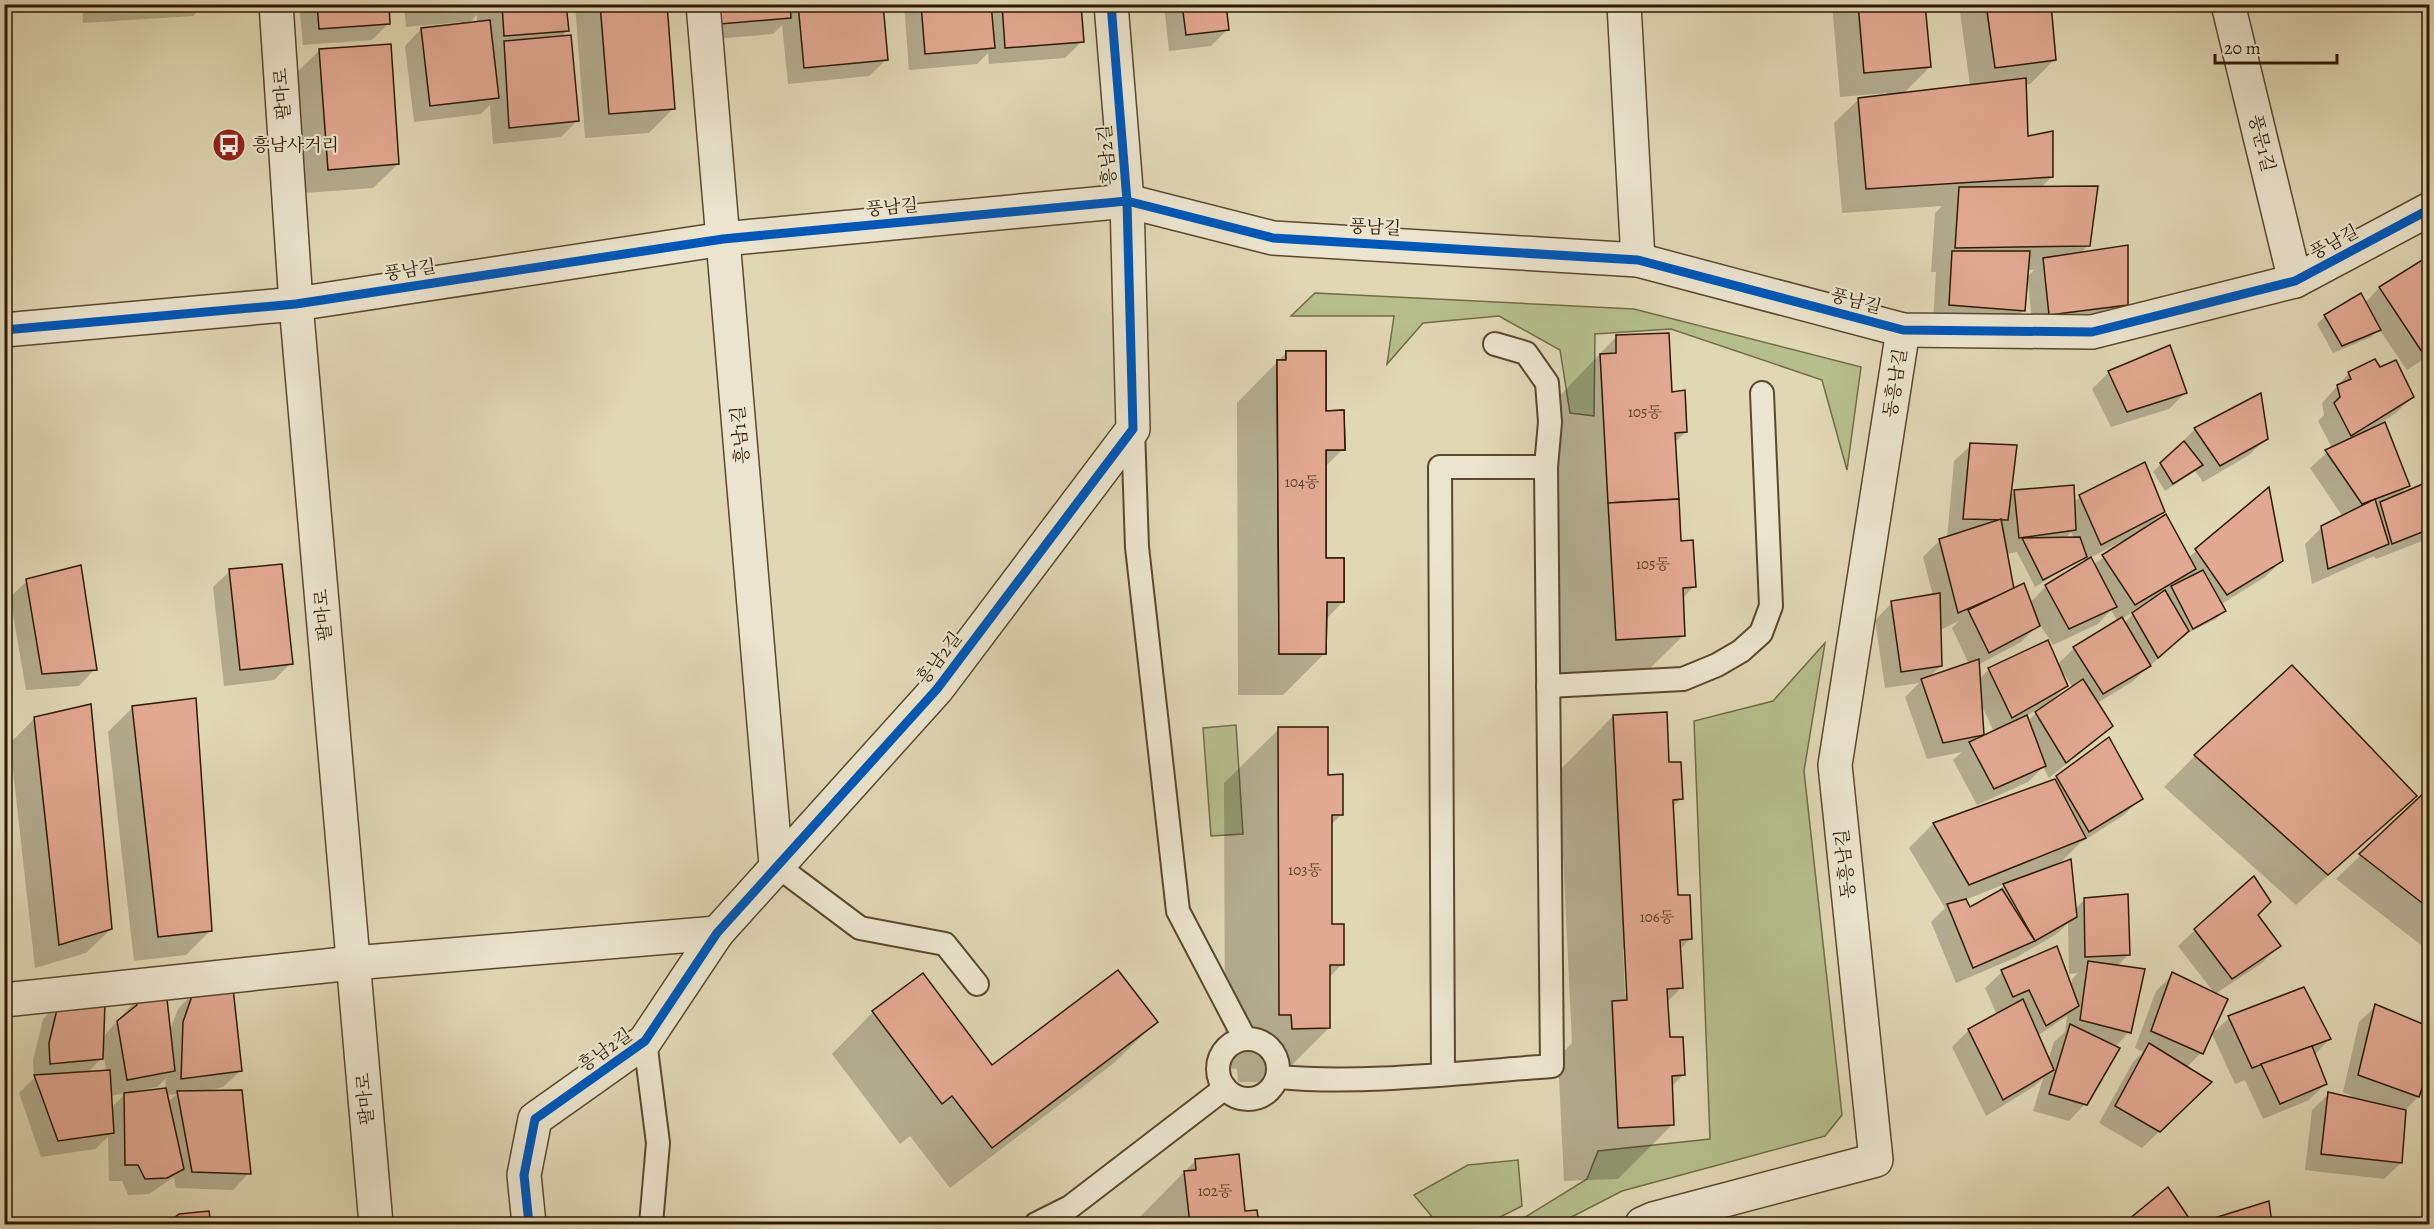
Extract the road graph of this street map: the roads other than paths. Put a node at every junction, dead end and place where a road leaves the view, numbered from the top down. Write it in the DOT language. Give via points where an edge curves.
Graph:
graph roads {
  1 [pos="276,4"];
  2 [pos="703,4"];
  3 [pos="1111,4"];
  4 [pos="1624,4"];
  5 [pos="2228,4"];
  6 [pos="1127,201"];
  7 [pos="2430,209"];
  8 [pos="723,240"];
  9 [pos="1638,260"];
  10 [pos="2295,281"];
  11 [pos="296,304"];
  12 [pos="4,330"];
  13 [pos="1903,330"];
  14 [pos="1495,344"];
  15 [pos="1762,393"];
  16 [pos="1133,429"];
  17 [pos="1546,467"];
  18 [pos="1548,686"];
  19 [pos="776,865"];
  20 [pos="717,933"];
  21 [pos="353,963"];
  22 [pos="977,984"];
  23 [pos="4,1000"];
  24 [pos="1245,1039"];
  25 [pos="645,1041"];
  26 [pos="1443,1073"];
  27 [pos="1278,1077"];
  28 [pos="1226,1088"];
  29 [pos="1074,1216"];
  30 [pos="376,1224"];
  31 [pos="529,1224"];
  32 [pos="651,1224"];
  33 [pos="1036,1224"];
  34 [pos="1642,1224"];
  1 -- 11 [label="street, 팔마로"];
  2 -- 8 [label="street, 흥남1길"];
  3 -- 6 [label="street, 흥남2길"];
  4 -- 9 [label="street"];
  5 -- 10 [label="street, 풍문1길"];
  6 -- 8 [label="street, 풍남길"];
  6 -- 9 [label="street, 풍남길" via="1273,238"];
  6 -- 16 [label="street, 흥남2길"];
  7 -- 10 [label="street, 풍남길"];
  8 -- 11 [label="street, 풍남길"];
  8 -- 19 [label="street, 흥남1길"];
  9 -- 13 [label="street, 풍남길"];
  10 -- 13 [label="street, 풍남길" via="2092,332"];
  11 -- 12 [label="street, 풍남길"];
  11 -- 21 [label="street, 팔마로"];
  13 -- 34 [label="street, 동흥남길" via="1835,765 1876,1160"];
  14 -- 17 [label="lane" via="1526,354 1547,383 1550,422"];
  15 -- 18 [label="lane" via="1771,606 1761,633 1741,651 1683,680"];
  16 -- 19 [label="street, 흥남2길" via="937,689"];
  16 -- 24 [label="lane" via="1137,548 1178,911"];
  17 -- 18 [label="lane"];
  17 -- 26 [label="lane" via="1440,467"];
  18 -- 26 [label="lane" via="1552,1066"];
  19 -- 20 [label="street, 흥남2길"];
  19 -- 22 [label="lane" via="860,928 945,944"];
  20 -- 21 [label="street"];
  20 -- 25 [label="street, 흥남2길"];
  21 -- 23 [label="street"];
  21 -- 30 [label="street, 팔마로"];
  24 -- 27 [label="lane" via="1264,1042 1271,1049"];
  24 -- 28 [label="lane" via="1235,1041 1221,1055 1218,1074"];
  25 -- 31 [label="street, 흥남2길" via="535,1119 524,1175"];
  25 -- 32 [label="lane, 흥남2길" via="658,1143"];
  26 -- 27 [label="lane" via="1313,1080"];
  27 -- 28 [label="lane" via="1266,1094 1257,1098 1237,1097"];
  28 -- 29 [label="lane"];
  29 -- 33 [label="lane"];
}
